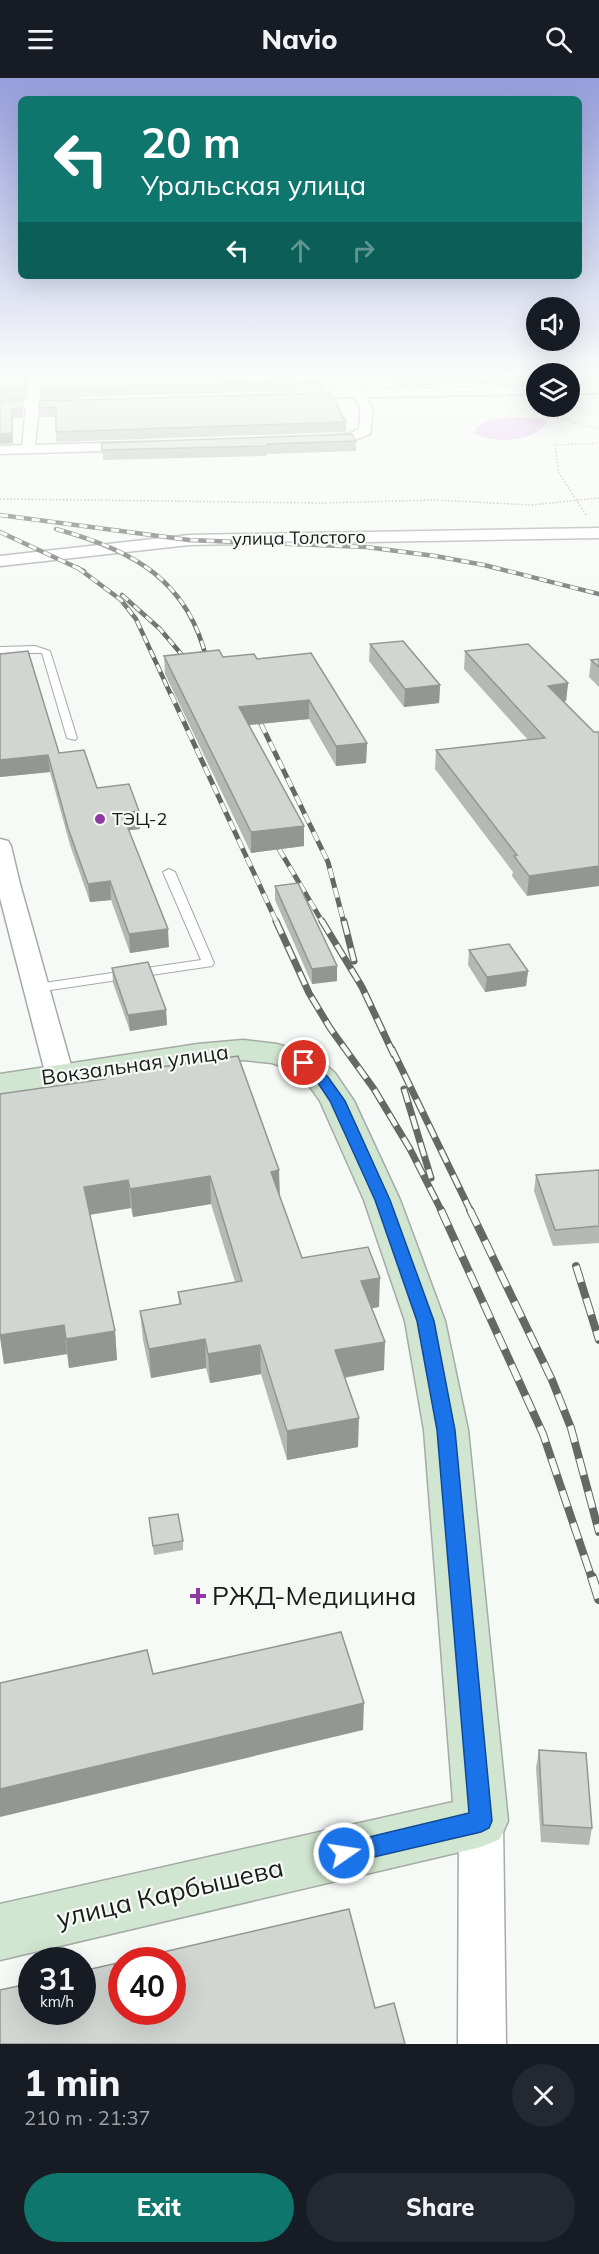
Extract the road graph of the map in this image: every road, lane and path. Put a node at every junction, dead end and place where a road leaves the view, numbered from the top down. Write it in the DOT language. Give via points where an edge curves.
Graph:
graph roads {
  1 [pos="558,467"];
  2 [pos="599,498"];
  3 [pos="0,499"];
  4 [pos="575,501"];
  5 [pos="590,519"];
  6 [pos="599,533"];
  7 [pos="0,561"];
  8 [pos="0,650"];
  9 [pos="72,738"];
  10 [pos="0,846"];
  11 [pos="169,873"];
  12 [pos="4,884"];
  13 [pos="37,988"];
  14 [pos="60,1076"];
  15 [pos="0,1084"];
  16 [pos="481,1821"];
  17 [pos="0,1932"];
  18 [pos="482,2044"];
  1 -- 4 [label="path"];
  2 -- 4 [label="path"];
  3 -- 4 [label="path" via="322,503 435,500 532,505"];
  4 -- 5 [label="path"];
  6 -- 7 [label="street, улица Толстого" via="189,540"];
  8 -- 9 [label="lane" via="45,651"];
  10 -- 12 [label="street"];
  11 -- 13 [label="lane" via="208,963"];
  12 -- 13 [label="street"];
  13 -- 14 [label="street"];
  14 -- 15 [label="street, Вокзальная улица"];
  14 -- 16 [label="street, Вокзальная улица" via="243,1050 277,1054 304,1063 338,1101 382,1200 425,1321 446,1430"];
  16 -- 17 [label="street, улица Карбышева"];
  16 -- 18 [label="street"];
}
